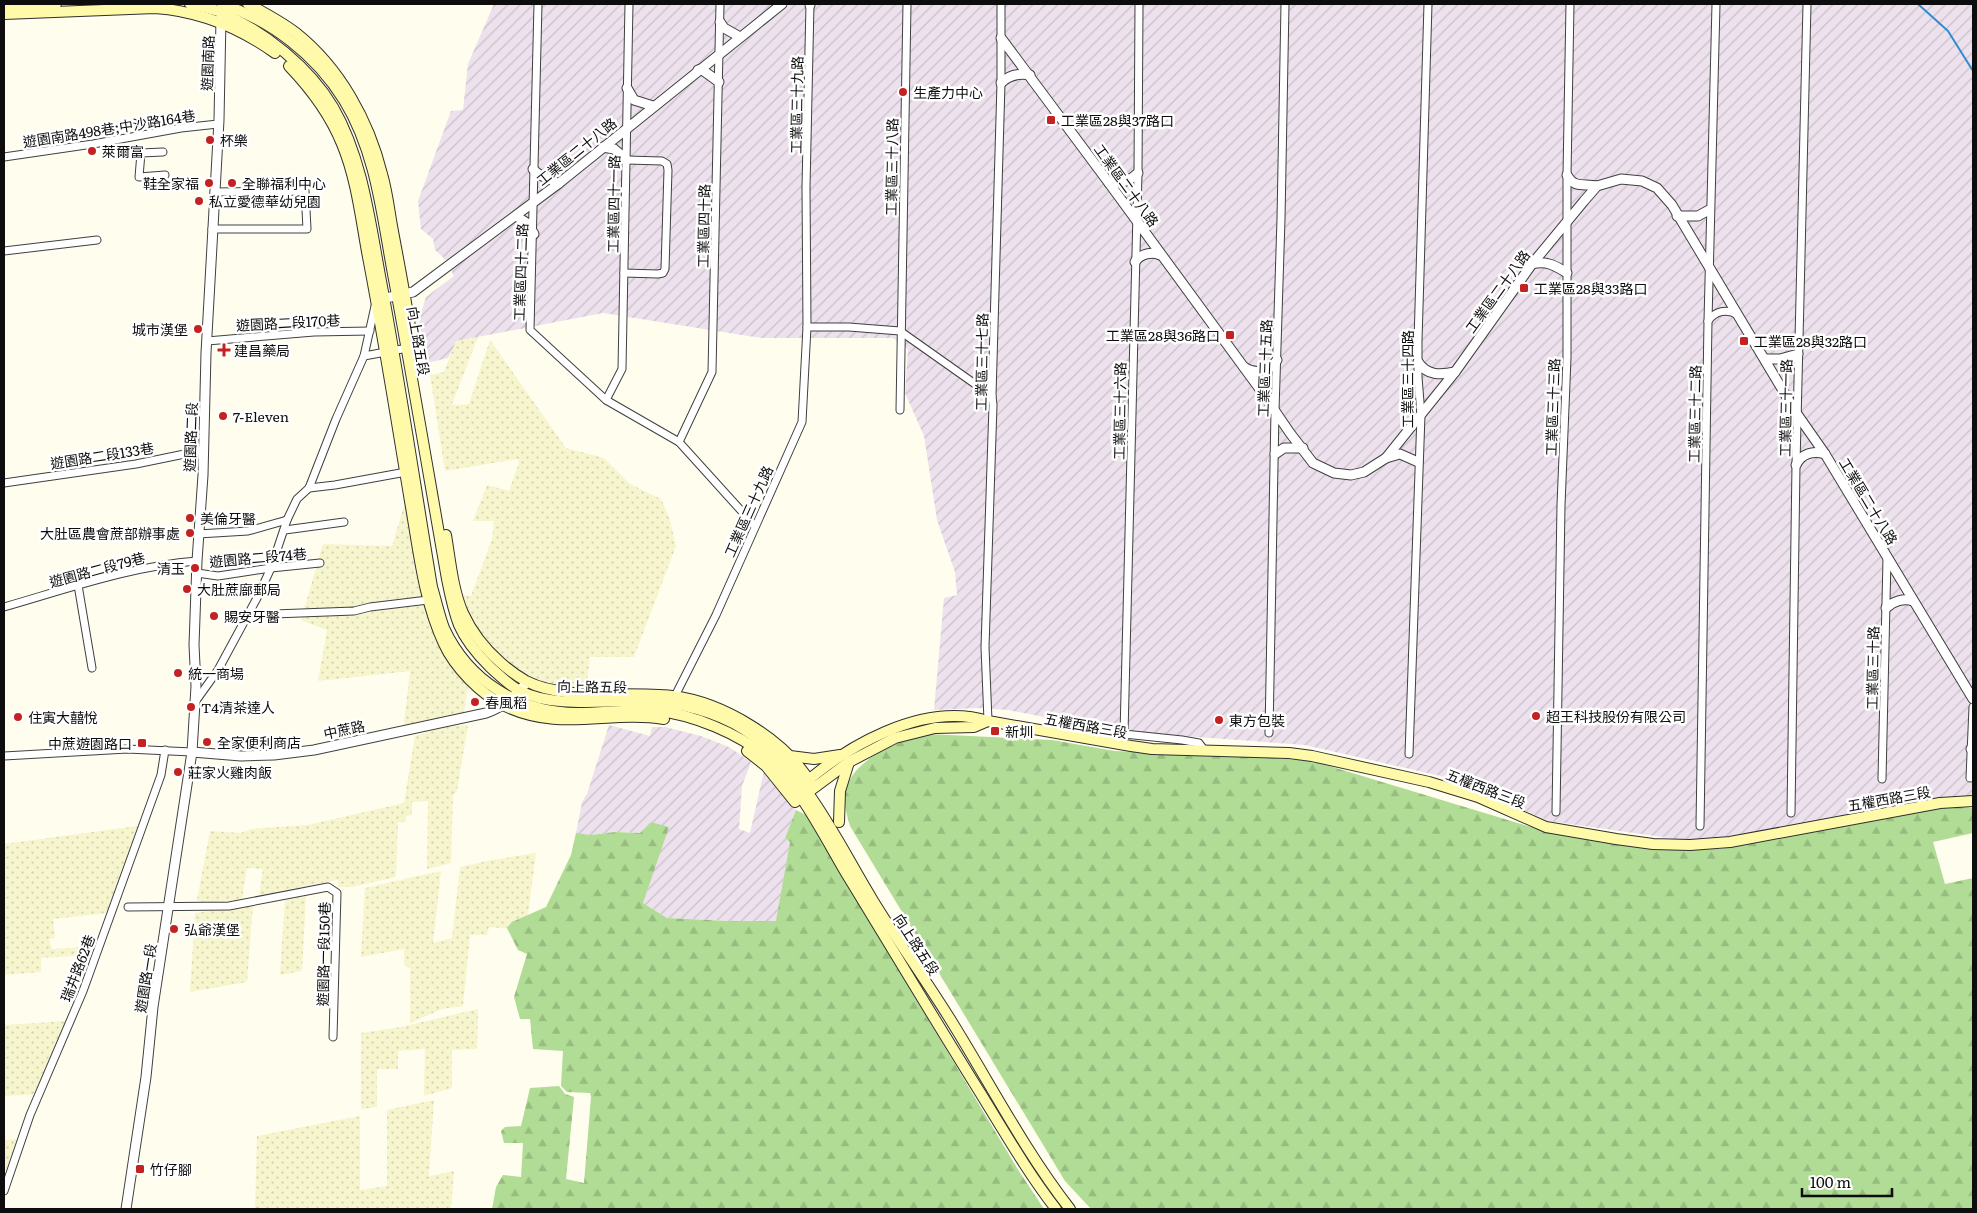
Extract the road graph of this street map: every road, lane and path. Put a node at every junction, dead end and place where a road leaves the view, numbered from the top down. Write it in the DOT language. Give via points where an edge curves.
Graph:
graph roads {
  1 [pos="56,4"];
  2 [pos="190,4"];
  3 [pos="248,4"];
  4 [pos="538,4"];
  5 [pos="629,4"];
  6 [pos="720,4"];
  7 [pos="782,4"];
  8 [pos="810,4"];
  9 [pos="908,4"];
  10 [pos="1001,4"];
  11 [pos="1139,4"];
  12 [pos="1285,4"];
  13 [pos="1428,4"];
  14 [pos="1570,4"];
  15 [pos="1716,4"];
  16 [pos="1807,4"];
  17 [pos="4,6"];
  18 [pos="222,11"];
  19 [pos="4,14"];
  20 [pos="720,22"];
  21 [pos="740,37"];
  22 [pos="1001,38"];
  23 [pos="718,54"];
  24 [pos="698,70"];
  25 [pos="1030,75"];
  26 [pos="719,82"];
  27 [pos="1001,83"];
  28 [pos="627,88"];
  29 [pos="653,106"];
  30 [pos="218,124"];
  31 [pos="626,128"];
  32 [pos="603,147"];
  33 [pos="163,152"];
  34 [pos="4,157"];
  35 [pos="627,160"];
  36 [pos="533,169"];
  37 [pos="1138,173"];
  38 [pos="165,175"];
  39 [pos="1567,175"];
  40 [pos="1109,182"];
  41 [pos="558,184"];
  42 [pos="1597,186"];
  43 [pos="214,192"];
  44 [pos="534,202"];
  45 [pos="1709,210"];
  46 [pos="516,216"];
  47 [pos="1678,216"];
  48 [pos="1136,221"];
  49 [pos="1567,222"];
  50 [pos="212,229"];
  51 [pos="534,234"];
  52 [pos="97,240"];
  53 [pos="4,251"];
  54 [pos="1160,255"];
  55 [pos="1135,262"];
  56 [pos="1532,264"];
  57 [pos="1710,268"];
  58 [pos="624,273"];
  59 [pos="1567,273"];
  60 [pos="401,296"];
  61 [pos="380,299"];
  62 [pos="1738,316"];
  63 [pos="1708,321"];
  64 [pos="807,327"];
  65 [pos="370,331"];
  66 [pos="900,331"];
  67 [pos="207,341"];
  68 [pos="410,348"];
  69 [pos="389,351"];
  70 [pos="1798,354"];
  71 [pos="364,356"];
  72 [pos="1766,359"];
  73 [pos="1277,360"];
  74 [pos="1418,362"];
  75 [pos="1242,365"];
  76 [pos="1455,372"];
  77 [pos="992,396"];
  78 [pos="606,400"];
  79 [pos="900,410"];
  80 [pos="1275,412"];
  81 [pos="1797,414"];
  82 [pos="1421,415"];
  83 [pos="679,442"];
  84 [pos="1302,448"];
  85 [pos="204,450"];
  86 [pos="1275,454"];
  87 [pos="1825,454"];
  88 [pos="1386,458"];
  89 [pos="1418,462"];
  90 [pos="1796,465"];
  91 [pos="406,472"];
  92 [pos="4,483"];
  93 [pos="309,488"];
  94 [pos="287,520"];
  95 [pos="344,522"];
  96 [pos="755,526"];
  97 [pos="285,530"];
  98 [pos="198,534"];
  99 [pos="1887,558"];
  100 [pos="197,561"];
  101 [pos="320,564"];
  102 [pos="271,568"];
  103 [pos="197,573"];
  104 [pos="78,585"];
  105 [pos="428,600"];
  106 [pos="1913,601"];
  107 [pos="4,607"];
  108 [pos="1886,608"];
  109 [pos="246,615"];
  110 [pos="92,668"];
  111 [pos="527,682"];
  112 [pos="520,691"];
  113 [pos="489,696"];
  114 [pos="675,696"];
  115 [pos="1973,699"];
  116 [pos="507,702"];
  117 [pos="195,703"];
  118 [pos="1973,707"];
  119 [pos="486,713"];
  120 [pos="988,722"];
  121 [pos="1269,733"];
  122 [pos="1972,748"];
  123 [pos="165,750"];
  124 [pos="1205,750"];
  125 [pos="192,752"];
  126 [pos="1408,754"];
  127 [pos="4,756"];
  128 [pos="790,756"];
  129 [pos="846,758"];
  130 [pos="1970,778"];
  131 [pos="1882,779"];
  132 [pos="802,791"];
  133 [pos="1973,801"];
  134 [pos="1556,812"];
  135 [pos="1791,813"];
  136 [pos="839,822"];
  137 [pos="1700,826"];
  138 [pos="128,906"];
  139 [pos="170,906"];
  140 [pos="333,1037"];
  141 [pos="4,1191"];
  142 [pos="126,1209"];
  143 [pos="1056,1209"];
  144 [pos="1070,1209"];
  1 -- 17 [label="main road"];
  2 -- 18 [label="main road"];
  3 -- 60 [label="main road, 向上路五段" via="297,34 325,61 357,108 382,174"];
  4 -- 36 [label="street, 工業區四十二路"];
  5 -- 28 [label="street, 工業區四十一路"];
  6 -- 20 [label="street, 工業區四十路"];
  7 -- 21 [label="street, 工業區二十八路"];
  8 -- 64 [label="street, 工業區三十九路"];
  9 -- 66 [label="street, 工業區三十八路"];
  10 -- 22 [label="street, 工業區三十七路"];
  11 -- 37 [label="street, 工業區三十六路"];
  12 -- 73 [label="street, 工業區三十五路"];
  13 -- 74 [label="street, 工業區三十四路"];
  14 -- 39 [label="street, 工業區三十三路"];
  15 -- 45 [label="street, 工業區三十二路"];
  16 -- 70 [label="street, 工業區三十一路"];
  18 -- 19 [label="main road" via="195,14 156,8"];
  18 -- 30 [label="street, 遊園南路"];
  18 -- 60 [label="main road, 向上路五段" via="240,10 265,22 319,67 345,102 363,138"];
  18 -- 61 [label="main road, 向上路五段" via="284,52 311,78 343,126 354,157"];
  20 -- 21 [label="street"];
  20 -- 23 [label="street, 工業區四十路"];
  21 -- 23 [label="street, 工業區二十八路"];
  22 -- 25 [label="street, 工業區二十八路"];
  22 -- 27 [label="street, 工業區三十七路"];
  23 -- 24 [label="street, 工業區二十八路"];
  23 -- 26 [label="street, 工業區四十路"];
  24 -- 26 [label="street" via="706,71"];
  24 -- 29 [label="street, 工業區二十八路"];
  25 -- 27 [label="street" via="1014,75"];
  25 -- 40 [label="street, 工業區二十八路"];
  26 -- 83 [label="street, 工業區四十路" via="712,372"];
  27 -- 77 [label="street, 工業區三十七路"];
  28 -- 29 [label="street" via="634,100"];
  28 -- 31 [label="street, 工業區四十一路"];
  29 -- 31 [label="street, 工業區二十八路"];
  30 -- 34 [label="street, 遊園南路498巷;中沙路164巷"];
  30 -- 43 [label="street, 遊園路二段"];
  31 -- 32 [label="street, 工業區二十八路"];
  31 -- 35 [label="street, 工業區四十一路"];
  32 -- 35 [label="street" via="614,149"];
  32 -- 41 [label="street, 工業區二十八路"];
  33 -- 38 [label="street" via="141,153 139,177"];
  35 -- 58 [label="street, 工業區四十一路"];
  35 -- 58 [label="street" via="662,161 668,170 665,269 658,274"];
  36 -- 41 [label="street"];
  36 -- 44 [label="street, 工業區四十二路"];
  37 -- 40 [label="street" via="1118,184"];
  37 -- 48 [label="street, 工業區三十六路"];
  39 -- 42 [label="street" via="1577,185"];
  39 -- 49 [label="street, 工業區三十三路"];
  40 -- 48 [label="street, 工業區二十八路"];
  41 -- 44 [label="street, 工業區二十八路"];
  42 -- 47 [label="street, 工業區二十八路" via="1621,179 1642,181 1662,193"];
  42 -- 49 [label="street, 工業區二十八路"];
  43 -- 50 [label="street, 遊園路二段"];
  43 -- 50 [label="street" via="305,191 307,230"];
  44 -- 46 [label="street, 工業區二十八路"];
  44 -- 51 [label="street, 工業區四十二路"];
  45 -- 47 [label="street" via="1698,216"];
  45 -- 57 [label="street, 工業區三十二路"];
  46 -- 51 [label="street" via="527,223"];
  46 -- 60 [label="street, 工業區二十八路" via="413,292"];
  47 -- 57 [label="street, 工業區二十八路"];
  48 -- 54 [label="street, 工業區二十八路"];
  48 -- 55 [label="street, 工業區三十六路"];
  49 -- 56 [label="street, 工業區二十八路"];
  49 -- 59 [label="street, 工業區三十三路"];
  50 -- 67 [label="street, 遊園路二段"];
  51 -- 78 [label="street, 工業區四十二路" via="530,330"];
  52 -- 53 [label="street"];
  54 -- 55 [label="street" via="1144,255"];
  54 -- 75 [label="street, 工業區二十八路"];
  55 -- 124 [label="street, 工業區三十六路" via="1124,734 1199,743"];
  56 -- 59 [label="street" via="1549,263"];
  56 -- 76 [label="street, 工業區二十八路"];
  57 -- 62 [label="street, 工業區二十八路"];
  57 -- 63 [label="street, 工業區三十二路"];
  58 -- 78 [label="street, 工業區四十一路" via="622,369"];
  59 -- 134 [label="street, 工業區三十三路"];
  60 -- 61 [label="street, 工業區二十八路"];
  60 -- 68 [label="main road, 向上路五段"];
  61 -- 65 [label="street"];
  61 -- 69 [label="main road, 向上路五段"];
  62 -- 63 [label="street" via="1722,311"];
  62 -- 72 [label="street, 工業區二十八路"];
  63 -- 137 [label="street, 工業區三十二路"];
  64 -- 66 [label="street"];
  64 -- 96 [label="street, 工業區三十九路" via="802,422"];
  65 -- 67 [label="street, 遊園路二段170巷"];
  65 -- 71 [label="street"];
  66 -- 77 [label="street"];
  66 -- 79 [label="street, 工業區三十八路"];
  67 -- 85 [label="street, 遊園路二段"];
  68 -- 69 [label="street"];
  68 -- 111 [label="main road, 向上路五段" via="461,610 487,652"];
  68 -- 112 [label="main road, 向上路五段" via="454,610 468,640 481,658"];
  69 -- 71 [label="street"];
  69 -- 91 [label="main road, 向上路五段"];
  69 -- 116 [label="main road, 向上路五段" via="439,614 452,643 469,666"];
  70 -- 72 [label="street"];
  70 -- 81 [label="street, 工業區三十一路"];
  71 -- 93 [label="street"];
  72 -- 81 [label="street, 工業區二十八路"];
  73 -- 75 [label="street" via="1260,372"];
  73 -- 80 [label="street, 工業區三十五路"];
  74 -- 76 [label="street" via="1435,374"];
  74 -- 82 [label="street, 工業區三十四路"];
  75 -- 80 [label="street, 工業區二十八路"];
  76 -- 82 [label="street, 工業區二十八路"];
  77 -- 120 [label="street, 工業區三十七路" via="985,647"];
  78 -- 83 [label="street, 工業區四十二路"];
  80 -- 84 [label="street, 工業區二十八路"];
  80 -- 86 [label="street, 工業區三十五路"];
  81 -- 87 [label="street, 工業區二十八路"];
  81 -- 90 [label="street, 工業區三十一路"];
  82 -- 88 [label="street, 工業區二十八路"];
  82 -- 89 [label="street, 工業區三十四路"];
  83 -- 96 [label="street, 工業區四十二路"];
  84 -- 86 [label="street" via="1284,448"];
  84 -- 88 [label="street, 工業區二十八路" via="1313,463 1340,474 1364,472"];
  85 -- 92 [label="street, 遊園路二段133巷" via="136,464"];
  85 -- 98 [label="street, 遊園路二段"];
  86 -- 121 [label="street, 工業區三十五路"];
  87 -- 90 [label="street" via="1806,454"];
  87 -- 99 [label="street, 工業區二十八路"];
  88 -- 89 [label="street" via="1400,454"];
  89 -- 126 [label="street, 工業區三十四路"];
  90 -- 135 [label="street, 工業區三十一路"];
  91 -- 93 [label="street"];
  91 -- 105 [label="main road, 向上路五段"];
  93 -- 94 [label="street" via="297,499"];
  94 -- 97 [label="street"];
  94 -- 98 [label="street" via="248,531"];
  95 -- 97 [label="street"];
  96 -- 114 [label="street, 工業區三十九路" via="716,615"];
  97 -- 102 [label="street"];
  98 -- 100 [label="street, 遊園路二段"];
  99 -- 106 [label="street, 工業區二十八路"];
  99 -- 108 [label="street, 工業區三十路"];
  100 -- 103 [label="street, 遊園路二段"];
  100 -- 104 [label="street, 遊園路二段79巷" via="168,563"];
  101 -- 102 [label="street, 遊園路二段74巷"];
  102 -- 103 [label="street, 遊園路二段74巷" via="218,576"];
  102 -- 109 [label="street"];
  103 -- 117 [label="street, 遊園路二段"];
  104 -- 107 [label="street, 遊園路二段79巷"];
  104 -- 110 [label="street"];
  105 -- 109 [label="street" via="354,611"];
  105 -- 113 [label="main road, 向上路五段" via="452,660"];
  106 -- 108 [label="street" via="1899,601"];
  106 -- 115 [label="street, 工業區二十八路"];
  108 -- 131 [label="street, 工業區三十路"];
  109 -- 117 [label="street" via="218,670"];
  111 -- 112 [label="street, 中蔗路"];
  111 -- 114 [label="main road, 向上路五段" via="557,691"];
  112 -- 116 [label="street, 中蔗路"];
  112 -- 132 [label="main road, 向上路五段" via="573,702 640,700 690,706 737,725 756,738 780,759"];
  113 -- 116 [label="main road, 向上路五段"];
  113 -- 119 [label="street"];
  114 -- 128 [label="main road, 向上路五段" via="739,718 765,734"];
  116 -- 119 [label="street, 中蔗路"];
  116 -- 132 [label="main road, 向上路五段" via="576,713 659,711 688,717 744,742 767,757"];
  117 -- 125 [label="street, 遊園路二段"];
  118 -- 122 [label="street"];
  119 -- 125 [label="street, 中蔗路" via="290,753 241,756"];
  120 -- 124 [label="main road, 五權西路三段" via="1130,746"];
  120 -- 129 [label="main road, 五權西路三段" via="972,716 914,722 890,729"];
  122 -- 130 [label="street"];
  123 -- 125 [label="street, 中蔗路"];
  123 -- 127 [label="street, 中蔗路"];
  123 -- 141 [label="street, 瑞井路62巷" via="161,775 83,991 30,1115"];
  124 -- 133 [label="main road, 五權西路三段" via="1289,753 1351,764 1478,797 1546,827 1653,844 1730,842 1940,803"];
  125 -- 139 [label="street, 遊園路一段"];
  128 -- 129 [label="main road"];
  128 -- 132 [label="main road, 向上路五段"];
  129 -- 132 [label="main road, 五權西路三段"];
  129 -- 136 [label="main road"];
  132 -- 143 [label="main road, 向上路五段" via="954,1050"];
  132 -- 144 [label="main road, 向上路五段" via="949,1017 1037,1163"];
  138 -- 139 [label="street"];
  139 -- 140 [label="street, 遊園路一段150巷" via="229,906 328,887 337,893"];
  139 -- 142 [label="street, 遊園路一段"];
}
